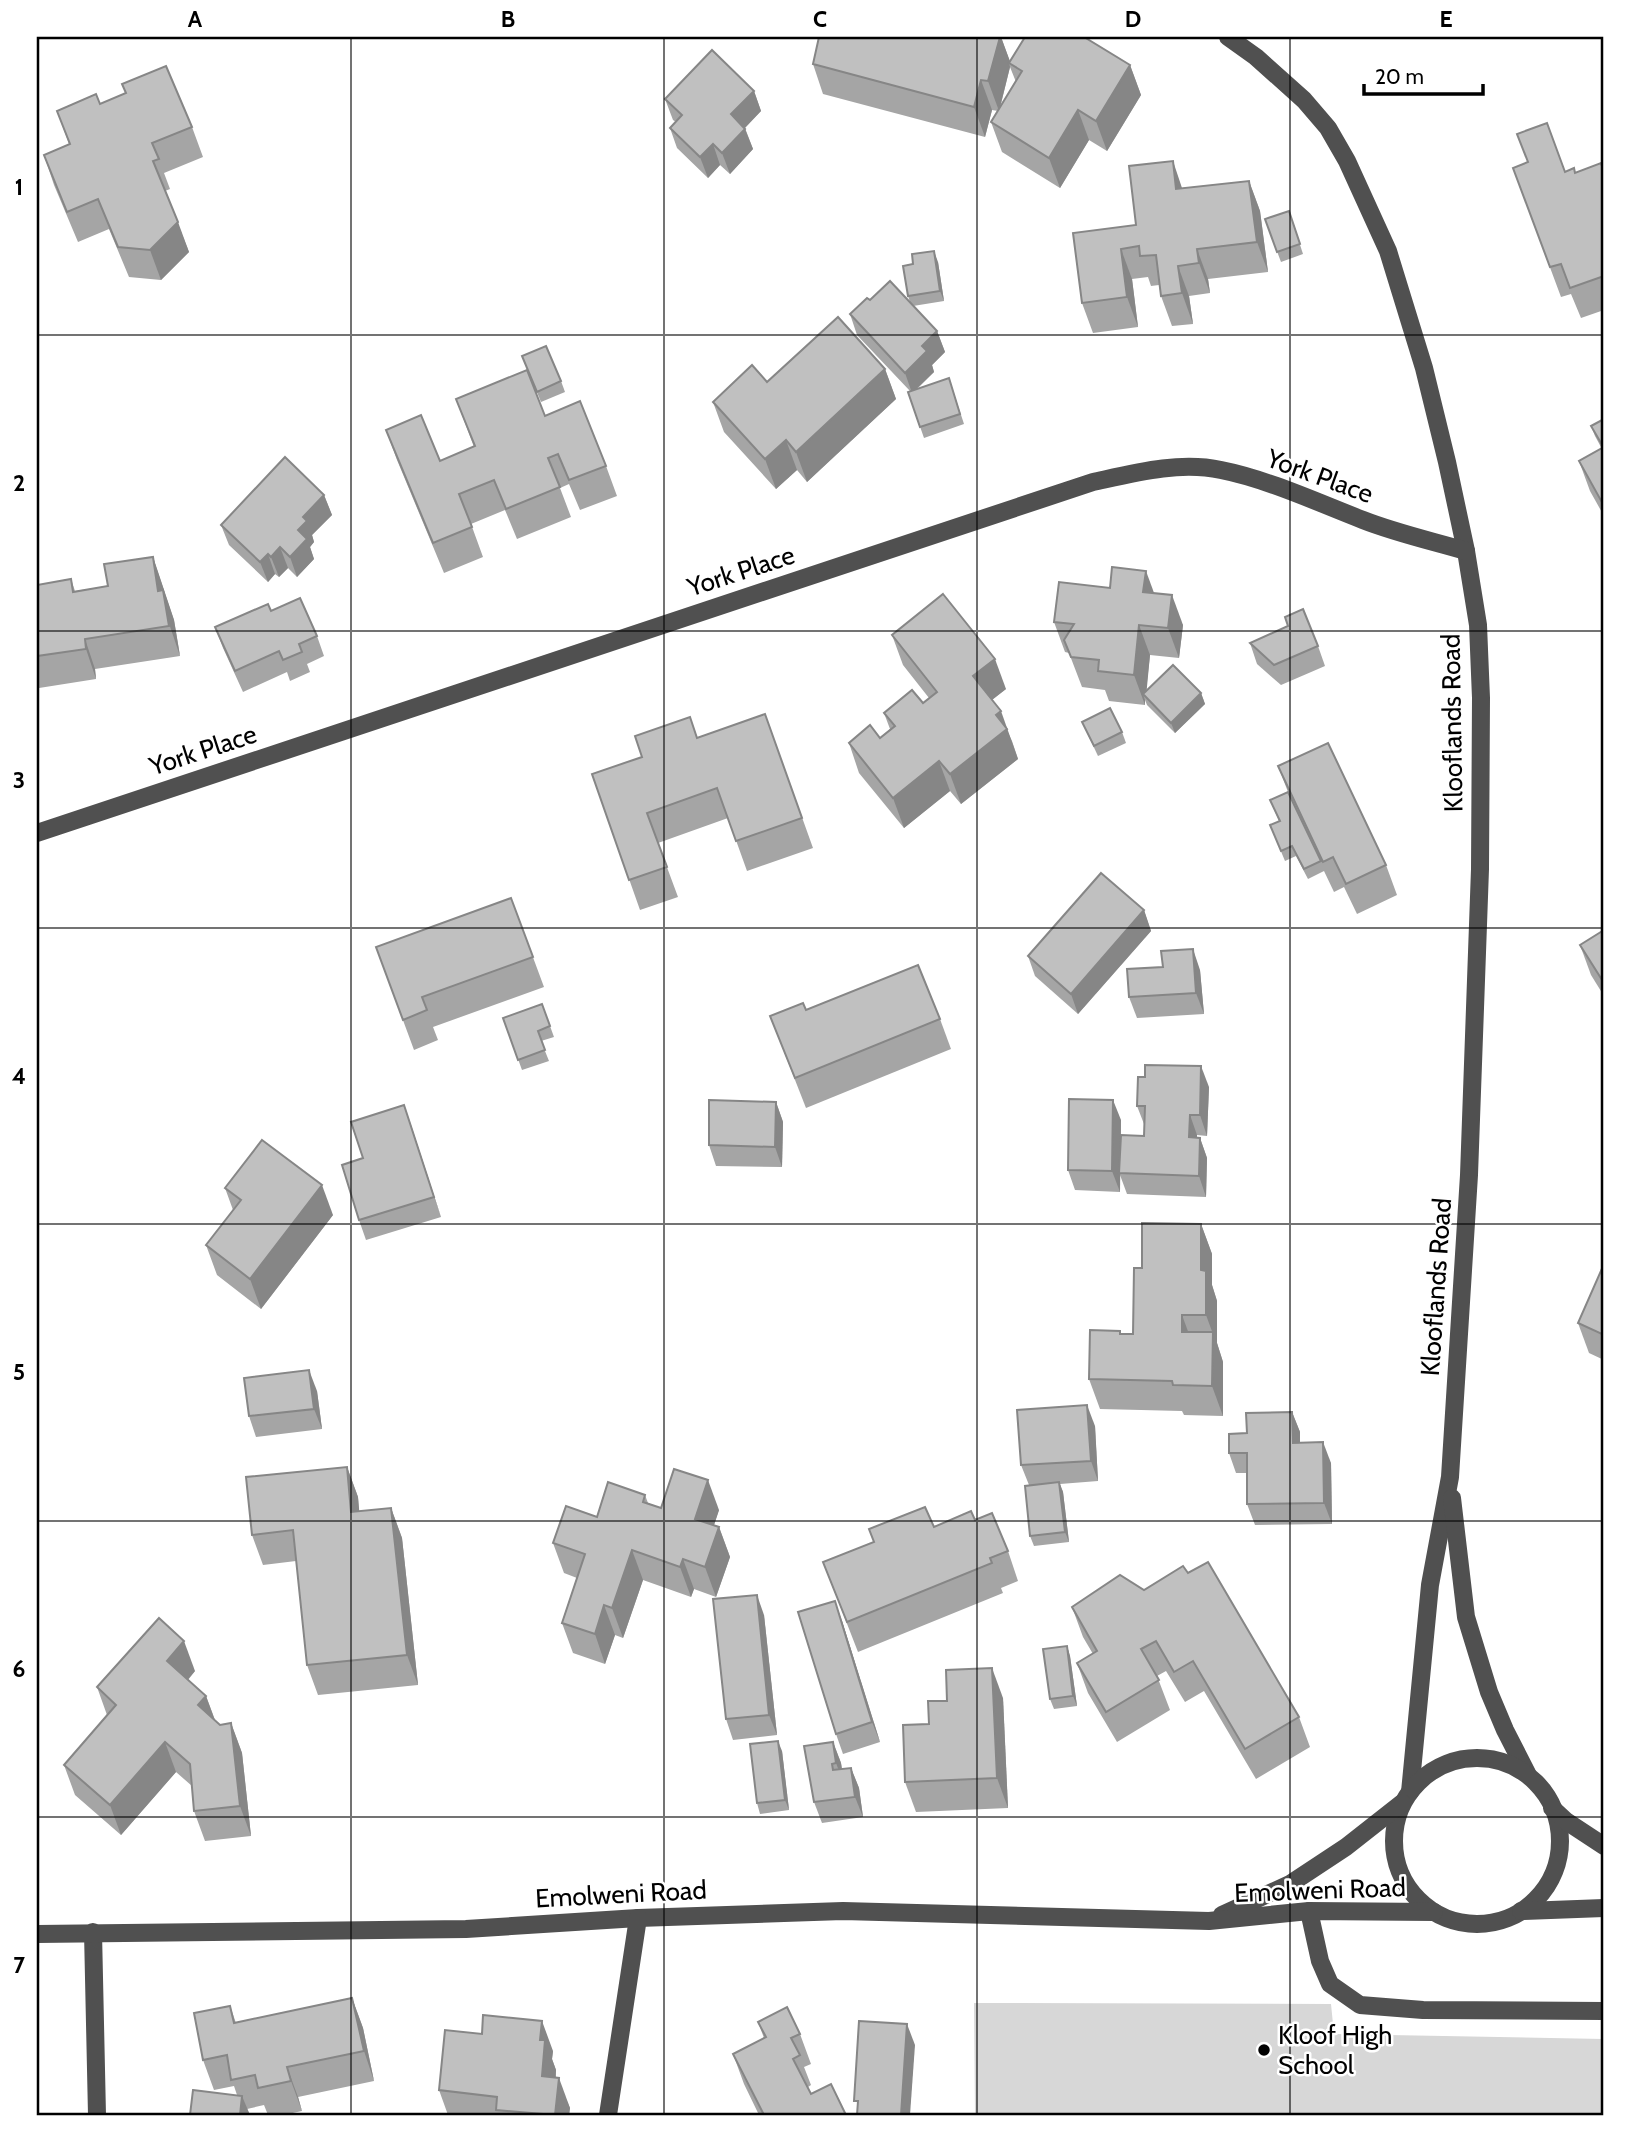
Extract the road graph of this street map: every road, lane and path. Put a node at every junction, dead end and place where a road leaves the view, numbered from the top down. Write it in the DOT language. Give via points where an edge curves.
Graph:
graph roads {
  1 [pos="1228,37"];
  2 [pos="1466,551"];
  3 [pos="37,833"];
  4 [pos="1450,1477"];
  5 [pos="1527,1773"];
  6 [pos="1406,1797"];
  7 [pos="1552,1808"];
  8 [pos="1604,1846"];
  9 [pos="1604,1908"];
  10 [pos="1309,1911"];
  11 [pos="1521,1911"];
  12 [pos="1434,1912"];
  13 [pos="638,1918"];
  14 [pos="1209,1921"];
  15 [pos="93,1932"];
  16 [pos="37,1934"];
  17 [pos="1604,2011"];
  18 [pos="97,2115"];
  19 [pos="608,2115"];
  1 -- 2 [label="street, Klooflands Road" via="1304,100 1328,128 1363,195 1388,251 1424,368"];
  2 -- 3 [label="street, York Place" via="1220,469 1142,471 1093,482"];
  2 -- 4 [label="street, Klooflands Road" via="1478,625 1480,869 1470,1161"];
  4 -- 5 [label="street, Klooflands Road" via="1466,1617 1489,1692"];
  4 -- 6 [label="street, Klooflands Road" via="1430,1585"];
  5 -- 6 [label="street" via="1495,1760 1471,1758 1427,1774"];
  5 -- 7 [label="street"];
  6 -- 12 [label="street" via="1395,1826 1394,1851 1401,1875 1415,1896"];
  6 -- 14 [label="street, Emolweni Road" via="1346,1847 1290,1884"];
  7 -- 8 [label="street"];
  7 -- 11 [label="street" via="1559,1830 1552,1876 1539,1896"];
  9 -- 11 [label="street"];
  10 -- 12 [label="street, Emolweni Road"];
  10 -- 14 [label="street, Emolweni Road"];
  10 -- 17 [label="street" via="1330,1984 1360,2005"];
  11 -- 12 [label="street" via="1505,1919 1468,1924"];
  13 -- 14 [label="street, Emolweni Road" via="844,1911"];
  13 -- 15 [label="street, Emolweni Road" via="466,1929"];
  13 -- 19 [label="street"];
  15 -- 16 [label="street, Emolweni Road"];
  15 -- 18 [label="street"];
}
